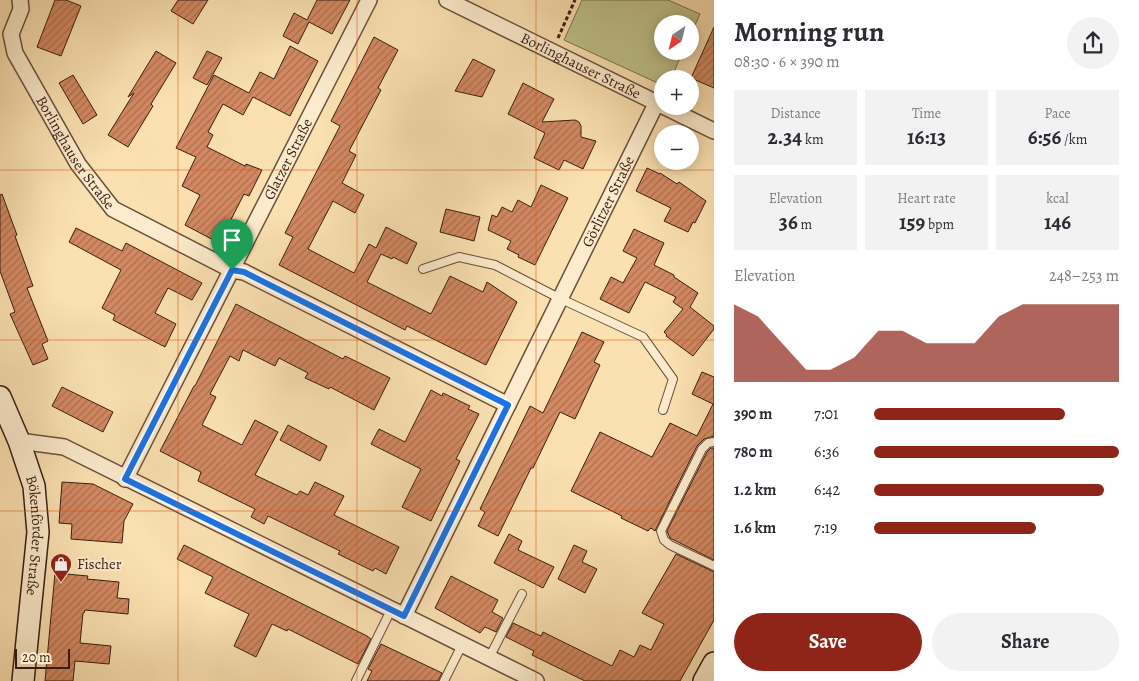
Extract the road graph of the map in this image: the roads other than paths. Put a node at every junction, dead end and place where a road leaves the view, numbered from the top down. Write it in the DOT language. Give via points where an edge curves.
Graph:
graph roads {
  1 [pos="20,0"];
  2 [pos="369,0"];
  3 [pos="447,0"];
  4 [pos="654,103"];
  5 [pos="654,108"];
  6 [pos="680,115"];
  7 [pos="714,131"];
  8 [pos="423,269"];
  9 [pos="232,270"];
  10 [pos="560,298"];
  11 [pos="0,397"];
  12 [pos="508,405"];
  13 [pos="663,410"];
  14 [pos="18,441"];
  15 [pos="714,442"];
  16 [pos="125,479"];
  17 [pos="714,566"];
  18 [pos="522,594"];
  19 [pos="397,613"];
  20 [pos="462,645"];
  21 [pos="489,658"];
  22 [pos="714,663"];
  23 [pos="23,681"];
  24 [pos="356,681"];
  25 [pos="444,681"];
  26 [pos="536,681"];
  27 [pos="704,681"];
  1 -- 9 [label="street, Borlinghauser Straße" via="21,9 11,34 15,53 78,164 112,209"];
  2 -- 9 [label="street, Glatzer Straße"];
  3 -- 4 [label="street, Borlinghauser Straße"];
  5 -- 10 [label="street, Görlitzer Straße"];
  6 -- 7 [label="street, Borlinghauser Straße"];
  8 -- 10 [label="lane" via="459,257 495,265"];
  9 -- 12 [label="street, Borlinghauser Straße" via="244,272"];
  9 -- 16 [label="street, Glatzer Straße"];
  10 -- 12 [label="street, Görlitzer Straße"];
  10 -- 13 [label="lane" via="643,337 673,379"];
  11 -- 14 [label="street, Bökenförder Straße"];
  12 -- 19 [label="street, Görlitzer Straße"];
  14 -- 16 [label="street" via="64,447"];
  14 -- 23 [label="street, Bökenförder Straße" via="34,486 38,532"];
  15 -- 17 [label="lane" via="702,449 661,532 670,545"];
  16 -- 19 [label="street"];
  18 -- 21 [label="lane"];
  19 -- 20 [label="street"];
  19 -- 24 [label="lane"];
  20 -- 21 [label="street"];
  20 -- 25 [label="lane"];
  21 -- 26 [label="street"];
  22 -- 27 [label="street"];
}
